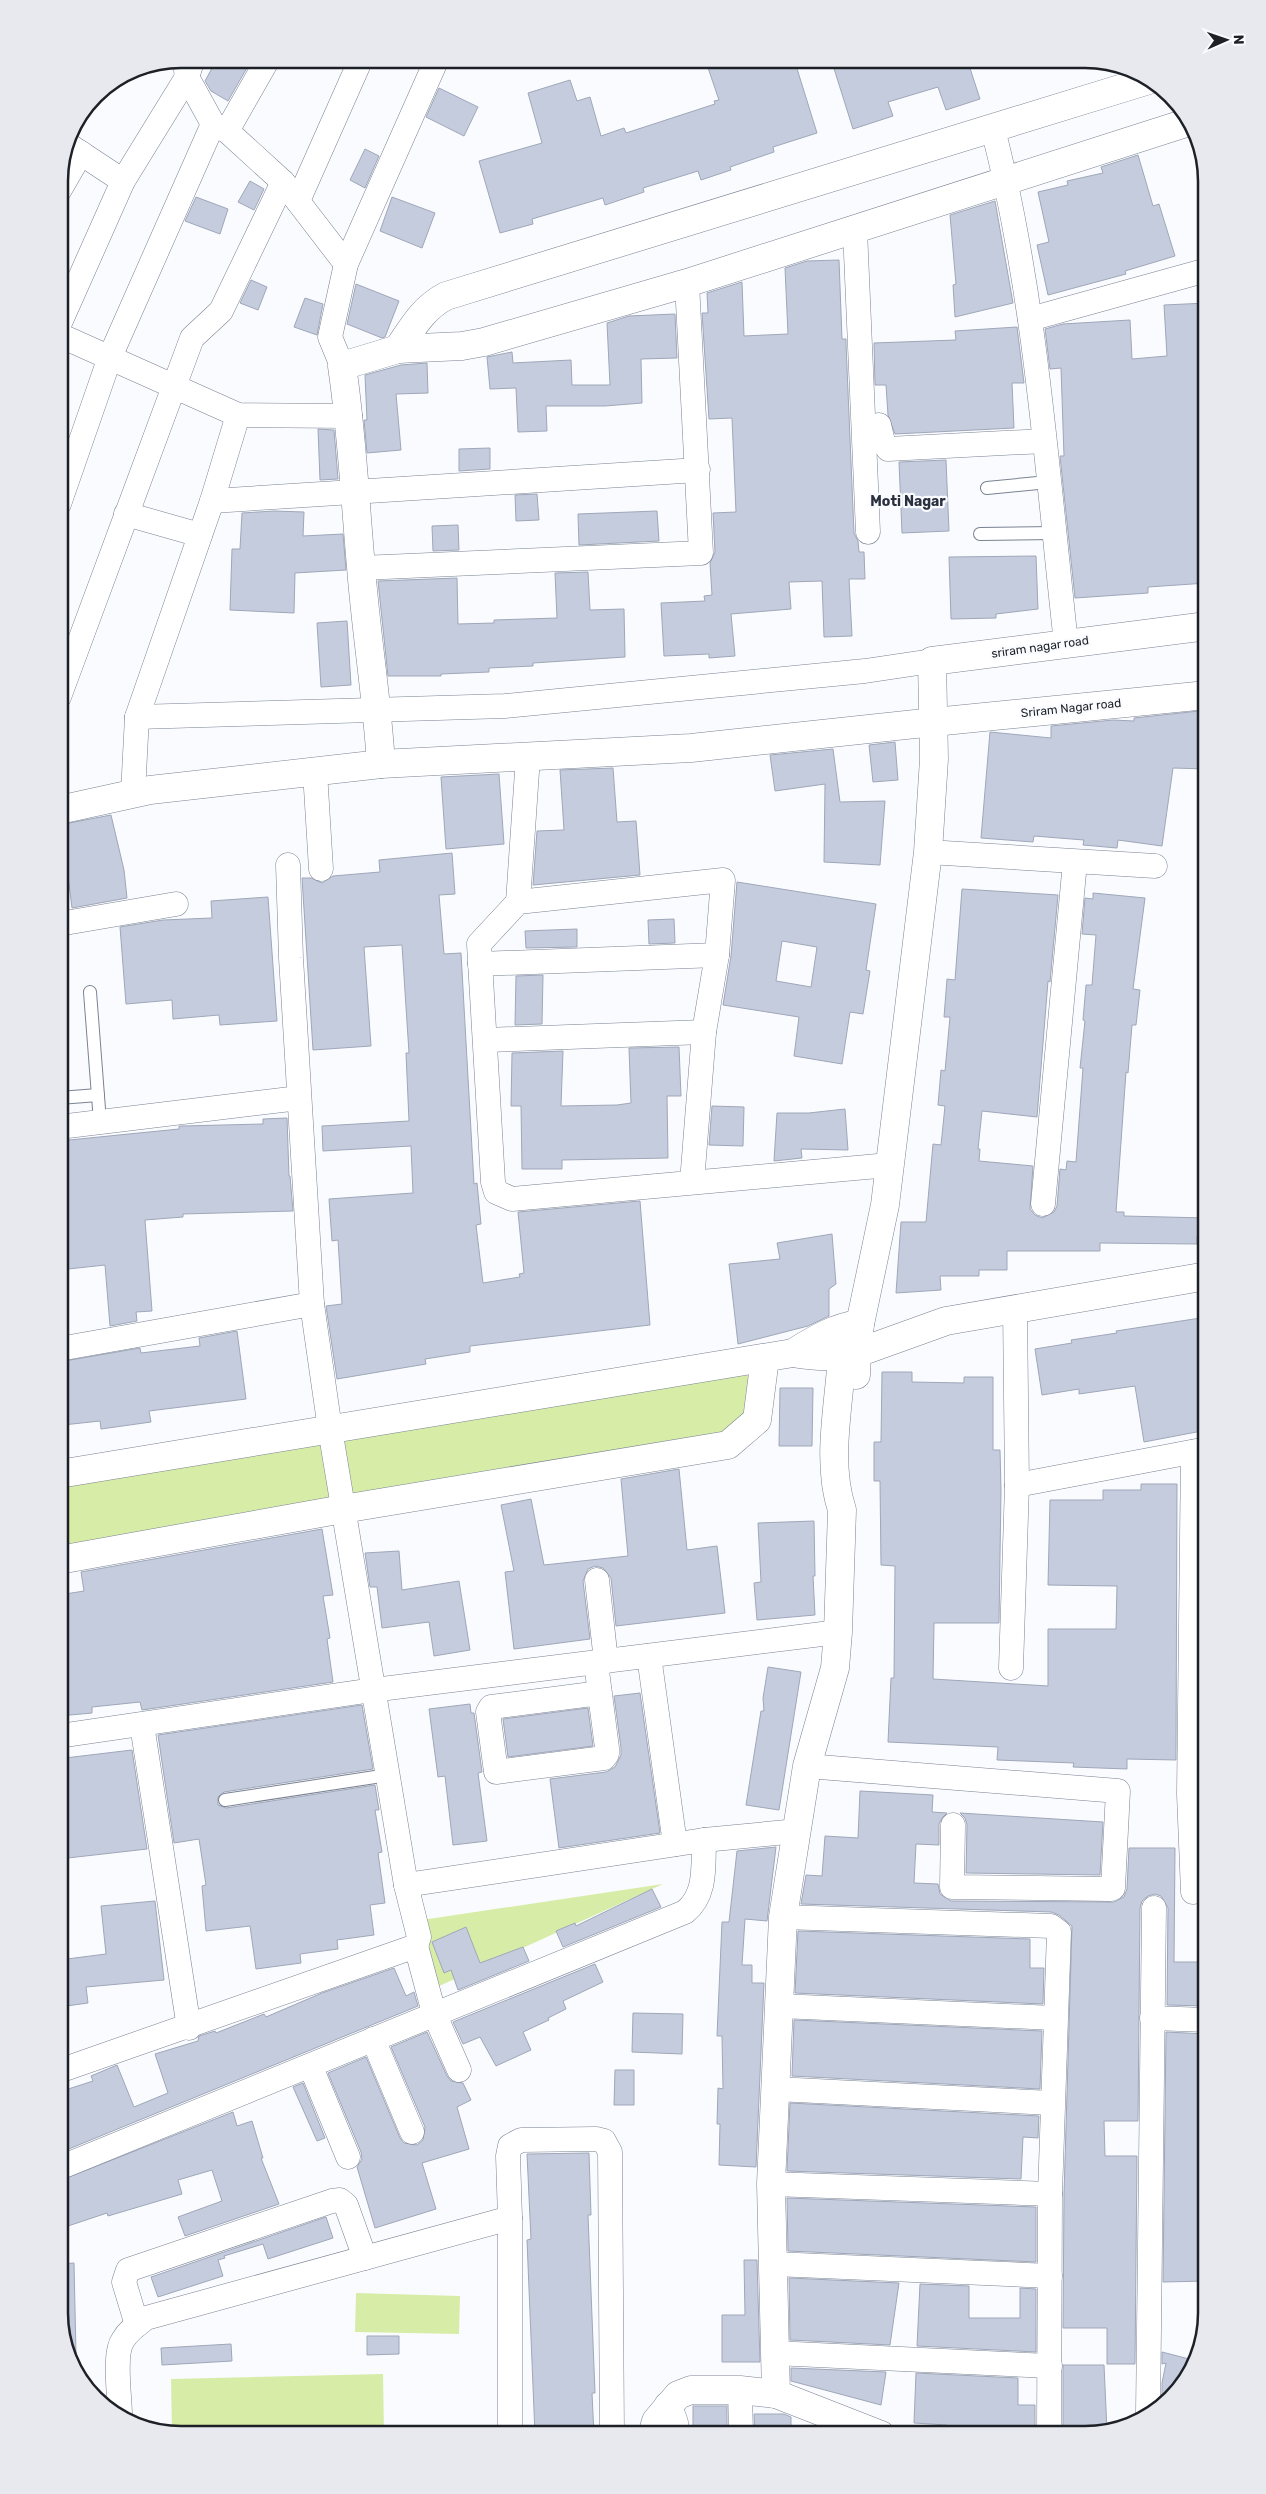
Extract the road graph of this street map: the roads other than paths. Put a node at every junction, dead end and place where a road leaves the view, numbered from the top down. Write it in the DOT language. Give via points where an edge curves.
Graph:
graph roads {
  1 [pos="186,68"];
  2 [pos="190,68"];
  3 [pos="262,68"];
  4 [pos="357,68"];
  5 [pos="433,68"];
  6 [pos="1141,83"];
  7 [pos="1183,124"];
  8 [pos="220,128"];
  9 [pos="993,129"];
  10 [pos="74,149"];
  11 [pos="68,166"];
  12 [pos="1006,180"];
  13 [pos="123,181"];
  14 [pos="283,182"];
  15 [pos="298,201"];
  16 [pos="855,230"];
  17 [pos="346,264"];
  18 [pos="1198,272"];
  19 [pos="687,283"];
  20 [pos="68,305"];
  21 [pos="1030,318"];
  22 [pos="68,338"];
  23 [pos="398,349"];
  24 [pos="110,357"];
  25 [pos="342,366"];
  26 [pos="174,385"];
  27 [pos="238,415"];
  28 [pos="350,416"];
  29 [pos="879,425"];
  30 [pos="1044,441"];
  31 [pos="698,470"];
  32 [pos="68,478"];
  33 [pos="1048,482"];
  34 [pos="987,488"];
  35 [pos="356,492"];
  36 [pos="212,501"];
  37 [pos="126,514"];
  38 [pos="868,532"];
  39 [pos="1054,533"];
  40 [pos="980,534"];
  41 [pos="200,535"];
  42 [pos="361,568"];
  43 [pos="1198,627"];
  44 [pos="1066,643"];
  45 [pos="932,662"];
  46 [pos="68,672"];
  47 [pos="1198,696"];
  48 [pos="378,711"];
  49 [pos="137,717"];
  50 [pos="934,722"];
  51 [pos="528,757"];
  52 [pos="381,764"];
  53 [pos="315,772"];
  54 [pos="133,793"];
  55 [pos="68,808"];
  56 [pos="928,852"];
  57 [pos="1075,862"];
  58 [pos="288,865"];
  59 [pos="1154,866"];
  60 [pos="321,869"];
  61 [pos="518,902"];
  62 [pos="176,904"];
  63 [pos="68,921"];
  64 [pos="717,955"];
  65 [pos="480,964"];
  66 [pos="90,992"];
  67 [pos="704,1032"];
  68 [pos="486,1040"];
  69 [pos="98,1095"];
  70 [pos="68,1097"];
  71 [pos="300,1098"];
  72 [pos="100,1122"];
  73 [pos="68,1126"];
  74 [pos="889,1165"];
  75 [pos="692,1182"];
  76 [pos="1043,1204"];
  77 [pos="1198,1277"];
  78 [pos="312,1304"];
  79 [pos="1014,1308"];
  80 [pos="946,1321"];
  81 [pos="852,1325"];
  82 [pos="68,1347"];
  83 [pos="793,1353"];
  84 [pos="850,1354"];
  85 [pos="765,1358"];
  86 [pos="330,1429"];
  87 [pos="1198,1450"];
  88 [pos="68,1473"];
  89 [pos="1018,1485"];
  90 [pos="343,1509"];
  91 [pos="1198,1511"];
  92 [pos="68,1558"];
  93 [pos="597,1580"];
  94 [pos="838,1632"];
  95 [pos="649,1656"];
  96 [pos="601,1662"];
  97 [pos="1011,1668"];
  98 [pos="504,1674"];
  99 [pos="373,1690"];
  100 [pos="600,1693"];
  101 [pos="507,1705"];
  102 [pos="142,1725"];
  103 [pos="68,1735"];
  104 [pos="807,1766"];
  105 [pos="388,1775"];
  106 [pos="225,1800"];
  107 [pos="952,1825"];
  108 [pos="797,1831"];
  109 [pos="704,1840"];
  110 [pos="674,1844"];
  111 [pos="406,1885"];
  112 [pos="1193,1892"];
  113 [pos="1154,1908"];
  114 [pos="782,1917"];
  115 [pos="416,1946"];
  116 [pos="780,2006"];
  117 [pos="434,2014"];
  118 [pos="1054,2018"];
  119 [pos="1152,2018"];
  120 [pos="1198,2020"];
  121 [pos="189,2028"];
  122 [pos="373,2039"];
  123 [pos="311,2067"];
  124 [pos="68,2069"];
  125 [pos="460,2070"];
  126 [pos="776,2089"];
  127 [pos="1052,2103"];
  128 [pos="412,2132"];
  129 [pos="348,2157"];
  130 [pos="68,2164"];
  131 [pos="771,2184"];
  132 [pos="1050,2194"];
  133 [pos="510,2218"];
  134 [pos="365,2258"];
  135 [pos="774,2264"];
  136 [pos="1050,2276"];
  137 [pos="137,2325"];
  138 [pos="774,2354"];
  139 [pos="1050,2366"];
  140 [pos="740,2390"];
  141 [pos="776,2394"];
  142 [pos="668,2406"];
  143 [pos="1148,2407"];
  144 [pos="120,2408"];
  145 [pos="510,2426"];
  146 [pos="612,2426"];
  147 [pos="655,2426"];
  148 [pos="674,2426"];
  149 [pos="740,2426"];
  150 [pos="836,2426"];
  151 [pos="1049,2426"];
  1 -- 13 [label="street"];
  2 -- 8 [label="street"];
  3 -- 8 [label="street"];
  4 -- 15 [label="street"];
  5 -- 17 [label="street"];
  6 -- 9 [label="street"];
  7 -- 12 [label="street"];
  8 -- 14 [label="street"];
  8 -- 24 [label="street"];
  9 -- 12 [label="street"];
  9 -- 23 [label="street" via="446,296 432,303"];
  10 -- 11 [label="street"];
  10 -- 13 [label="street"];
  12 -- 16 [label="street"];
  12 -- 21 [label="street"];
  13 -- 20 [label="street"];
  14 -- 15 [label="street"];
  14 -- 26 [label="street" via="221,311 192,338"];
  15 -- 17 [label="street"];
  16 -- 19 [label="street"];
  16 -- 38 [label="street"];
  17 -- 25 [label="street" via="330,337"];
  18 -- 21 [label="street"];
  19 -- 23 [label="street" via="484,342"];
  19 -- 31 [label="street"];
  21 -- 30 [label="street"];
  22 -- 24 [label="street"];
  23 -- 25 [label="street"];
  24 -- 26 [label="street"];
  24 -- 32 [label="street"];
  25 -- 28 [label="street"];
  26 -- 27 [label="street"];
  26 -- 37 [label="street"];
  27 -- 28 [label="street"];
  27 -- 36 [label="street"];
  28 -- 35 [label="street"];
  29 -- 30 [label="street" via="888,449"];
  30 -- 33 [label="street"];
  31 -- 35 [label="street"];
  31 -- 42 [label="street" via="701,553"];
  33 -- 34 [label="lane"];
  33 -- 39 [label="street"];
  35 -- 36 [label="street"];
  35 -- 42 [label="street"];
  36 -- 41 [label="street"];
  37 -- 41 [label="street"];
  37 -- 46 [label="street"];
  39 -- 40 [label="lane"];
  39 -- 44 [label="street"];
  41 -- 49 [label="street"];
  42 -- 48 [label="street"];
  43 -- 44 [label="street, sriram nagar road"];
  44 -- 45 [label="street, sriram nagar road"];
  45 -- 48 [label="street" via="506,706"];
  45 -- 50 [label="street"];
  47 -- 50 [label="street, Sriram Nagar road"];
  48 -- 49 [label="street"];
  48 -- 52 [label="street"];
  49 -- 54 [label="street"];
  50 -- 51 [label="street, Sriram Nagar road" via="691,748"];
  50 -- 56 [label="street"];
  51 -- 52 [label="street, Sriram Nagar road"];
  51 -- 61 [label="street"];
  52 -- 53 [label="street, Sriram Nagar road"];
  53 -- 54 [label="street, Sriram Nagar road"];
  53 -- 60 [label="street"];
  54 -- 55 [label="street, Sriram Nagar road"];
  56 -- 57 [label="street"];
  56 -- 74 [label="street"];
  57 -- 59 [label="street"];
  57 -- 76 [label="street"];
  58 -- 71 [label="street"];
  61 -- 64 [label="street" via="723,880"];
  61 -- 65 [label="street" via="479,944"];
  62 -- 63 [label="street"];
  64 -- 65 [label="street"];
  64 -- 67 [label="street"];
  65 -- 68 [label="street"];
  66 -- 69 [label="lane"];
  67 -- 68 [label="street"];
  67 -- 75 [label="street"];
  68 -- 75 [label="street" via="496,1192 512,1199"];
  69 -- 70 [label="lane"];
  69 -- 72 [label="lane"];
  71 -- 72 [label="street"];
  71 -- 78 [label="street"];
  72 -- 73 [label="street"];
  74 -- 75 [label="street"];
  74 -- 81 [label="street" via="870,1205 856,1247"];
  77 -- 79 [label="street"];
  78 -- 82 [label="street"];
  78 -- 86 [label="street"];
  79 -- 80 [label="street"];
  79 -- 89 [label="street"];
  80 -- 81 [label="street"];
  80 -- 84 [label="street"];
  81 -- 83 [label="street" via="820,1336"];
  81 -- 84 [label="street"];
  83 -- 84 [label="street" via="815,1357"];
  83 -- 85 [label="street"];
  84 -- 94 [label="street" via="852,1472 842,1510"];
  85 -- 86 [label="street"];
  85 -- 90 [label="street" via="757,1420 728,1445"];
  86 -- 88 [label="street"];
  86 -- 90 [label="street"];
  87 -- 89 [label="street"];
  89 -- 97 [label="street"];
  90 -- 92 [label="street"];
  90 -- 99 [label="street"];
  91 -- 112 [label="street" via="1189,1784"];
  93 -- 96 [label="street"];
  94 -- 95 [label="street"];
  94 -- 104 [label="street" via="834,1668"];
  95 -- 96 [label="street"];
  95 -- 110 [label="street"];
  96 -- 98 [label="street"];
  96 -- 100 [label="street"];
  98 -- 99 [label="street"];
  98 -- 101 [label="street"];
  99 -- 102 [label="street"];
  99 -- 105 [label="street"];
  100 -- 101 [label="street"];
  100 -- 101 [label="street" via="607,1748 604,1758 497,1773 488,1710"];
  102 -- 103 [label="street"];
  102 -- 121 [label="street"];
  104 -- 107 [label="street" via="1118,1791 1113,1888 952,1887"];
  104 -- 108 [label="street"];
  105 -- 106 [label="lane"];
  105 -- 111 [label="street"];
  108 -- 109 [label="street"];
  108 -- 114 [label="street"];
  109 -- 110 [label="street"];
  109 -- 117 [label="street" via="702,1888 696,1903 685,1912"];
  110 -- 111 [label="street"];
  111 -- 115 [label="street" via="420,1936"];
  113 -- 119 [label="street"];
  114 -- 116 [label="street"];
  114 -- 118 [label="street" via="1052,1926 1059,1932"];
  115 -- 117 [label="street"];
  115 -- 121 [label="street"];
  116 -- 118 [label="street"];
  116 -- 126 [label="street"];
  117 -- 122 [label="street"];
  117 -- 125 [label="street"];
  118 -- 127 [label="street"];
  119 -- 120 [label="street"];
  119 -- 143 [label="street"];
  121 -- 124 [label="street"];
  122 -- 123 [label="street"];
  122 -- 128 [label="street"];
  123 -- 129 [label="street"];
  123 -- 130 [label="street"];
  126 -- 127 [label="street"];
  126 -- 131 [label="street"];
  127 -- 132 [label="street"];
  131 -- 132 [label="street"];
  131 -- 135 [label="street"];
  132 -- 136 [label="street"];
  133 -- 134 [label="street"];
  133 -- 145 [label="street"];
  133 -- 146 [label="street" via="508,2156 514,2142 596,2138 608,2146"];
  134 -- 137 [label="street" via="146,2318"];
  134 -- 137 [label="street" via="346,2205 340,2200 332,2200 128,2270 124,2282"];
  135 -- 136 [label="street"];
  135 -- 138 [label="street"];
  136 -- 139 [label="street"];
  137 -- 144 [label="street" via="121,2342 118,2352"];
  138 -- 139 [label="street"];
  138 -- 141 [label="street"];
  139 -- 151 [label="street"];
  140 -- 141 [label="street"];
  140 -- 142 [label="street" via="691,2390 678,2394"];
  140 -- 149 [label="street"];
  141 -- 150 [label="street"];
  142 -- 147 [label="street"];
  142 -- 148 [label="street"];
}
